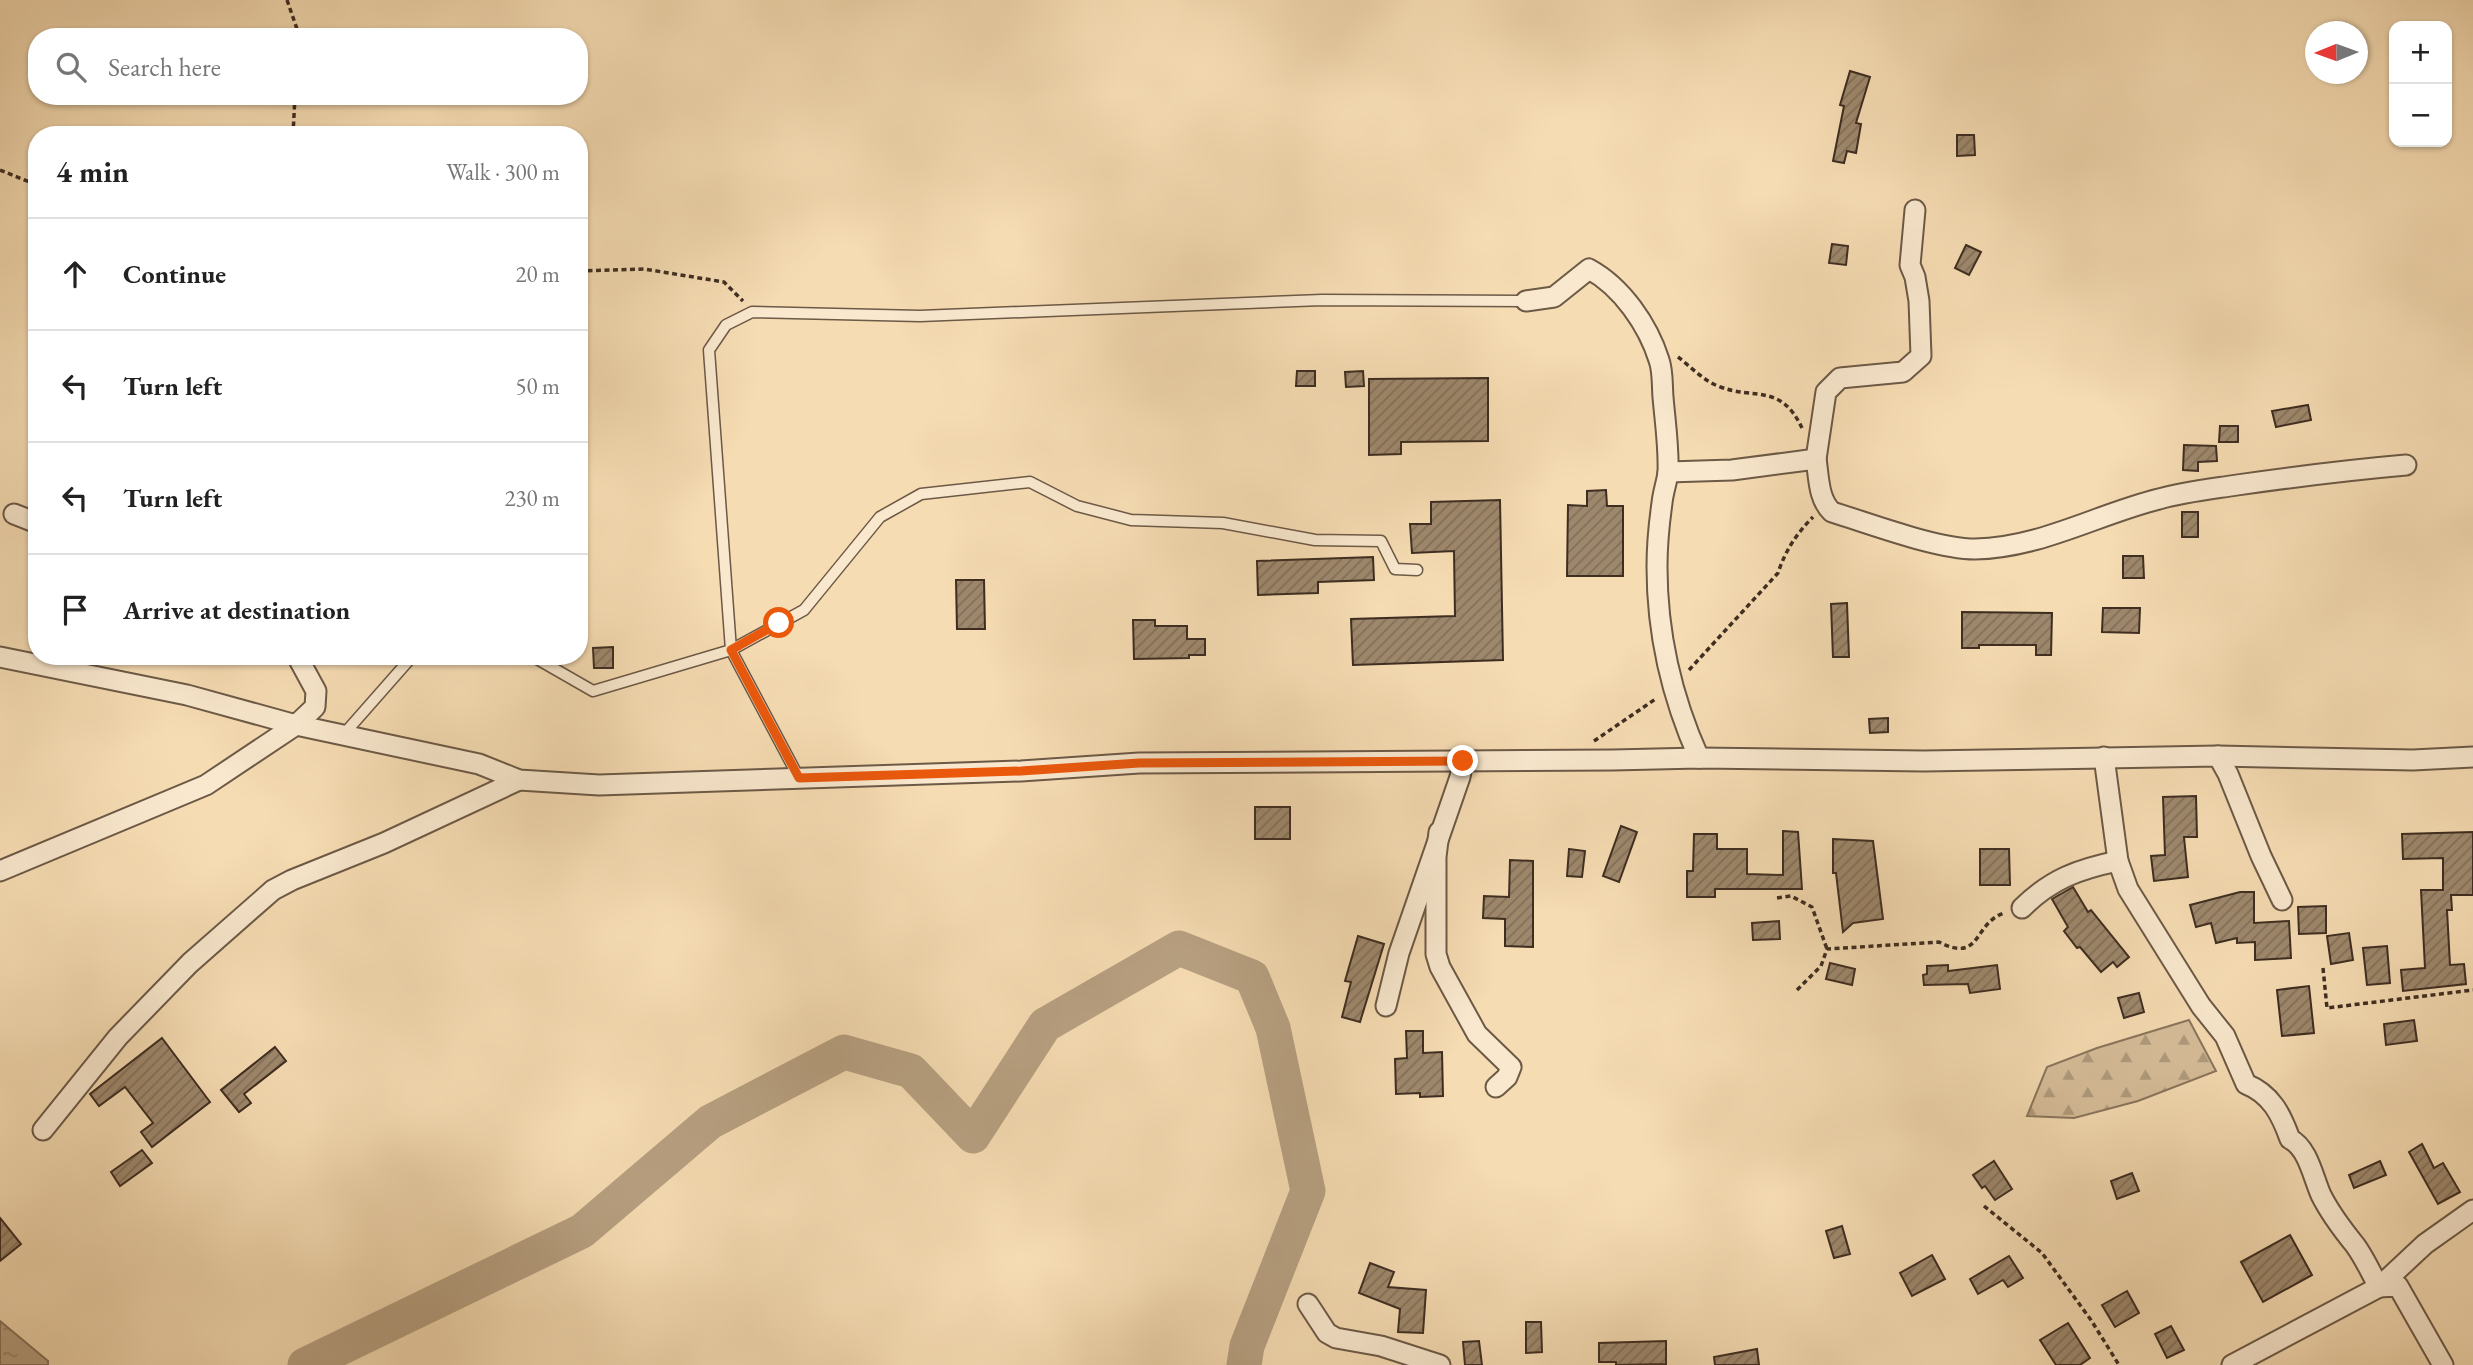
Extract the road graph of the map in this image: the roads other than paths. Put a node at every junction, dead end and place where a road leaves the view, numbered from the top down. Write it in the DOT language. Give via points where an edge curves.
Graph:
graph roads {
  1 [pos="1915,210"];
  2 [pos="1526,301"];
  3 [pos="1816,459"];
  4 [pos="2406,465"];
  5 [pos="1668,472"];
  6 [pos="14,513"];
  7 [pos="28,519"];
  8 [pos="1417,570"];
  9 [pos="731,650"];
  10 [pos="0,657"];
  11 [pos="28,663"];
  12 [pos="39,665"];
  13 [pos="302,665"];
  14 [pos="405,665"];
  15 [pos="548,665"];
  16 [pos="296,725"];
  17 [pos="344,734"];
  18 [pos="2104,757"];
  19 [pos="2218,757"];
  20 [pos="2473,757"];
  21 [pos="1699,758"];
  22 [pos="1463,761"];
  23 [pos="799,778"];
  24 [pos="519,780"];
  25 [pos="1439,832"];
  26 [pos="2118,861"];
  27 [pos="0,871"];
  28 [pos="2283,900"];
  29 [pos="2022,908"];
  30 [pos="1399,953"];
  31 [pos="1436,954"];
  32 [pos="1386,1006"];
  33 [pos="1496,1087"];
  34 [pos="43,1130"];
  35 [pos="2473,1210"];
  36 [pos="2379,1287"];
  37 [pos="1308,1304"];
  38 [pos="1440,1365"];
  39 [pos="2232,1365"];
  40 [pos="2443,1365"];
  1 -- 3 [label="street" via="1910,265 1919,301 1921,356 1903,372 1840,378 1826,392"];
  2 -- 5 [label="street" via="1554,297 1589,270 1618,289 1648,334 1660,362"];
  2 -- 9 [label="lane" via="1322,300 920,316 752,312 726,325 709,350"];
  3 -- 4 [label="street" via="1825,506 1832,512 1973,549 2003,547 2158,499 2305,475"];
  3 -- 5 [label="street" via="1732,470"];
  5 -- 21 [label="street" via="1657,566 1664,647 1684,724"];
  6 -- 7 [label="street"];
  8 -- 9 [label="lane" via="1395,569 1381,541 1315,540 1223,523 1131,520 1077,506 1030,482 920,494 880,517 804,610"];
  9 -- 15 [label="lane" via="593,691"];
  9 -- 23 [label="lane"];
  10 -- 11 [label="street"];
  12 -- 16 [label="street" via="187,695"];
  13 -- 16 [label="street" via="316,691 315,706"];
  14 -- 17 [label="lane"];
  16 -- 17 [label="street"];
  16 -- 27 [label="street" via="206,785"];
  17 -- 24 [label="street" via="480,764"];
  18 -- 19 [label="street"];
  18 -- 21 [label="street" via="1924,761"];
  18 -- 26 [label="street"];
  19 -- 20 [label="street"];
  19 -- 28 [label="street"];
  21 -- 22 [label="street"];
  22 -- 23 [label="street" via="1139,763"];
  22 -- 25 [label="street"];
  23 -- 24 [label="street" via="599,785"];
  24 -- 34 [label="street" via="273,890 190,963 118,1037"];
  25 -- 30 [label="street"];
  25 -- 31 [label="street"];
  26 -- 29 [label="street" via="2082,868 2047,886"];
  26 -- 36 [label="street" via="2128,889 2225,1036 2246,1084 2270,1098 2290,1139 2311,1167 2321,1195"];
  30 -- 31 [label="street"];
  30 -- 32 [label="street"];
  31 -- 33 [label="street" via="1477,1034 1511,1067"];
  35 -- 36 [label="street" via="2425,1244"];
  36 -- 39 [label="street"];
  36 -- 40 [label="street" via="2398,1286"];
  37 -- 38 [label="street" via="1327,1333 1336,1338 1381,1346"];
}
